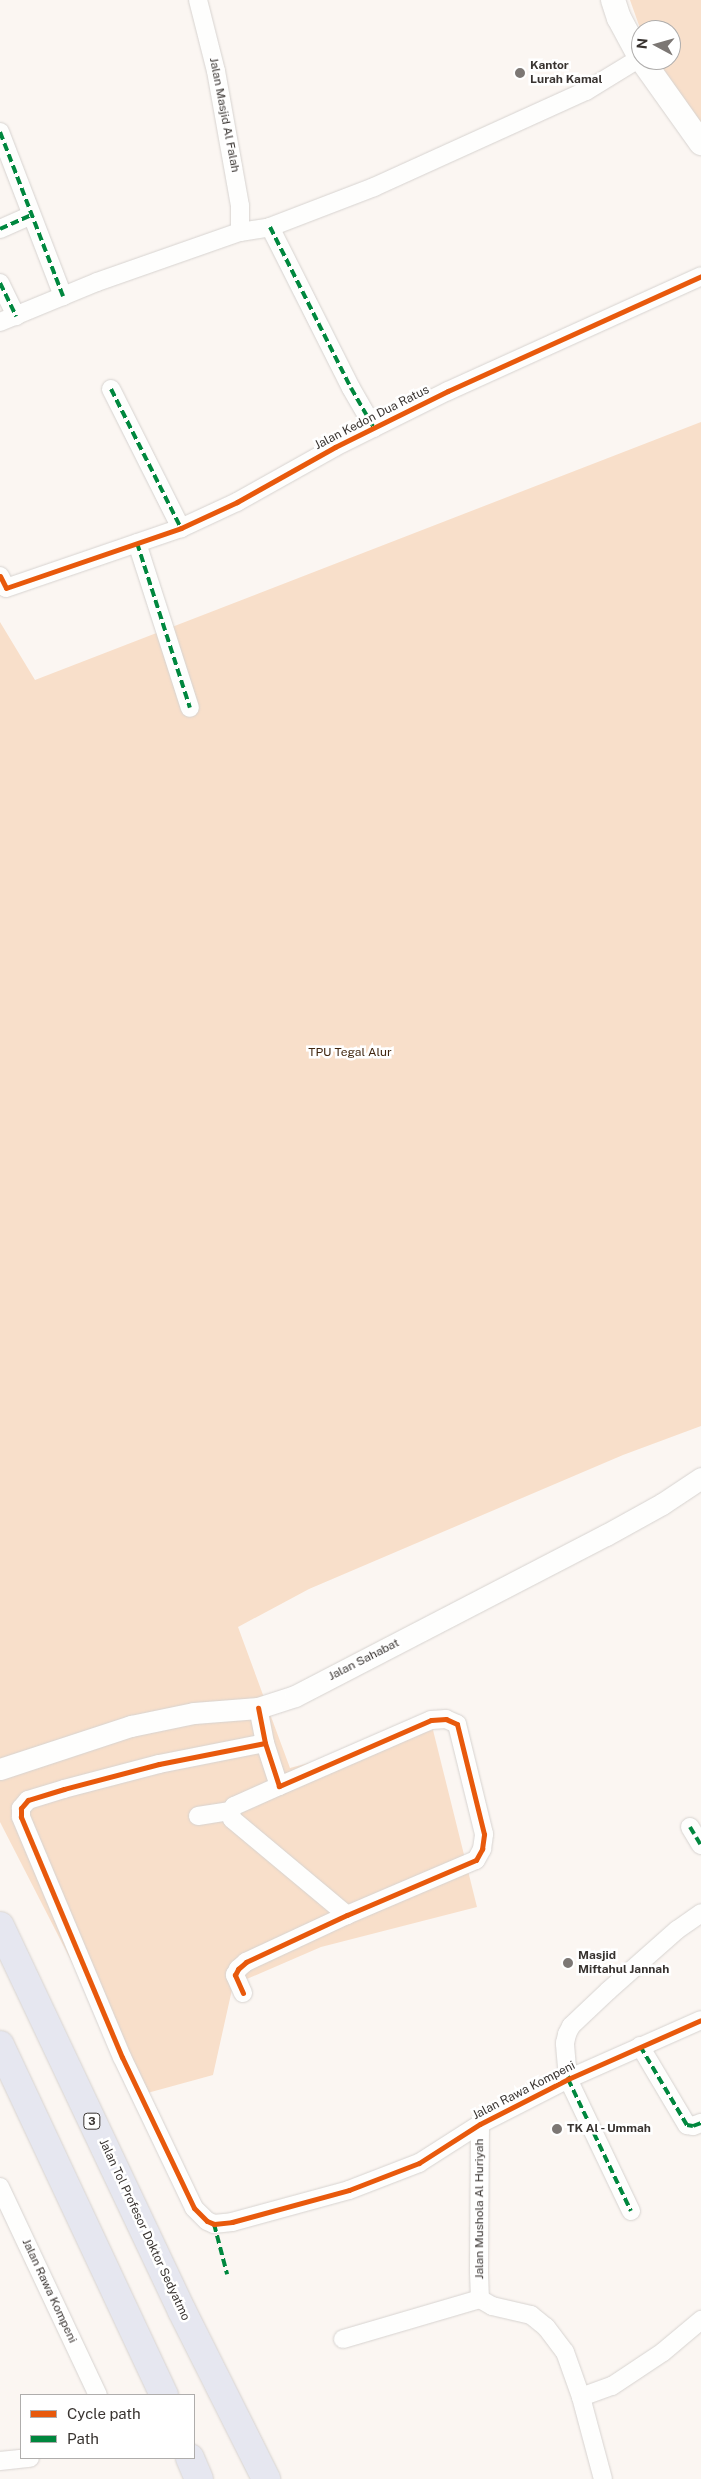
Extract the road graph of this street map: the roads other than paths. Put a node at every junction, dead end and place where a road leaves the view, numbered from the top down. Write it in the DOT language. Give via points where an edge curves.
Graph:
graph roads {
  1 [pos="198,0"];
  2 [pos="613,0"];
  3 [pos="631,41"];
  4 [pos="631,65"];
  5 [pos="649,70"];
  6 [pos="0,132"];
  7 [pos="701,142"];
  8 [pos="31,215"];
  9 [pos="270,228"];
  10 [pos="0,229"];
  11 [pos="240,232"];
  12 [pos="701,276"];
  13 [pos="0,283"];
  14 [pos="63,296"];
  15 [pos="8,319"];
  16 [pos="111,389"];
  17 [pos="374,428"];
  18 [pos="182,528"];
  19 [pos="137,543"];
  20 [pos="2,584"];
  21 [pos="190,708"];
  22 [pos="701,1478"];
  23 [pos="258,1708"];
  24 [pos="266,1743"];
  25 [pos="0,1769"];
  26 [pos="279,1786"];
  27 [pos="231,1812"];
  28 [pos="198,1816"];
  29 [pos="690,1827"];
  30 [pos="701,1846"];
  31 [pos="347,1914"];
  32 [pos="701,1914"];
  33 [pos="0,1926"];
  34 [pos="242,1993"];
  35 [pos="701,2020"];
  36 [pos="0,2045"];
  37 [pos="640,2046"];
  38 [pos="568,2078"];
  39 [pos="701,2123"];
  40 [pos="480,2124"];
  41 [pos="0,2188"];
  42 [pos="631,2211"];
  43 [pos="480,2299"];
  44 [pos="701,2320"];
  45 [pos="344,2339"];
  46 [pos="98,2394"];
  47 [pos="164,2394"];
  48 [pos="581,2396"];
  49 [pos="20,2459"];
  50 [pos="190,2459"];
  51 [pos="0,2461"];
  52 [pos="200,2479"];
  53 [pos="266,2479"];
  54 [pos="603,2479"];
  1 -- 11 [label="street, Jalan Masjid Al Falah" via="216,71 240,206"];
  2 -- 3 [label="main road" via="618,18"];
  4 -- 9 [label="street" via="586,92 509,128 374,188"];
  5 -- 7 [label="main road"];
  6 -- 8 [label="street"];
  8 -- 10 [label="street"];
  8 -- 14 [label="street"];
  9 -- 11 [label="street"];
  9 -- 17 [label="street"];
  11 -- 14 [label="street"];
  12 -- 17 [label="street, Jalan Kedon Dua Ratus"];
  13 -- 15 [label="street"];
  14 -- 15 [label="street"];
  16 -- 18 [label="street"];
  17 -- 18 [label="street, Jalan Kedon Dua Ratus"];
  18 -- 19 [label="street, Jalan Kedon Dua Ratus"];
  19 -- 20 [label="street, Jalan Kedon Dua Ratus"];
  19 -- 21 [label="street"];
  22 -- 23 [label="street, Jalan Sahabat" via="606,1535 453,1615 295,1696"];
  23 -- 24 [label="street"];
  23 -- 25 [label="street, Jalan Sahabat" via="194,1713 131,1726"];
  24 -- 26 [label="street"];
  24 -- 40 [label="street, Jalan Rawa Kompeni" via="158,1764 28,1800 21,1808 21,1818 122,2057 194,2208 214,2224 232,2222 349,2190 419,2163"];
  26 -- 27 [label="street" via="234,1806"];
  26 -- 31 [label="street" via="431,1720 446,1719 457,1724 484,1834 482,1850 476,1860"];
  27 -- 28 [label="street"];
  27 -- 31 [label="street" via="234,1823"];
  29 -- 30 [label="street"];
  31 -- 34 [label="street" via="246,1962 236,1975"];
  32 -- 38 [label="street, Jalan Rawa Kompeni" via="670,1936 570,2026 565,2043"];
  33 -- 53 [label="highway, Jalan Tol Profesor Doktor Sedyatmo / 3" via="182,2311"];
  35 -- 37 [label="street, Jalan Rawa Kompeni"];
  36 -- 47 [label="highway"];
  37 -- 38 [label="street, Jalan Rawa Kompeni"];
  37 -- 39 [label="street" via="687,2125"];
  38 -- 40 [label="street, Jalan Rawa Kompeni"];
  38 -- 42 [label="street, Jalan Rawa Kompeni"];
  40 -- 43 [label="street, Jalan Mushola Al Huriyah"];
  41 -- 46 [label="street, Jalan Rawa Kompeni"];
  43 -- 45 [label="street"];
  43 -- 48 [label="street" via="492,2306 531,2315 546,2327 565,2352"];
  44 -- 48 [label="street" via="663,2352 612,2386"];
  48 -- 54 [label="street"];
  49 -- 51 [label="street"];
  50 -- 52 [label="highway"];
}
